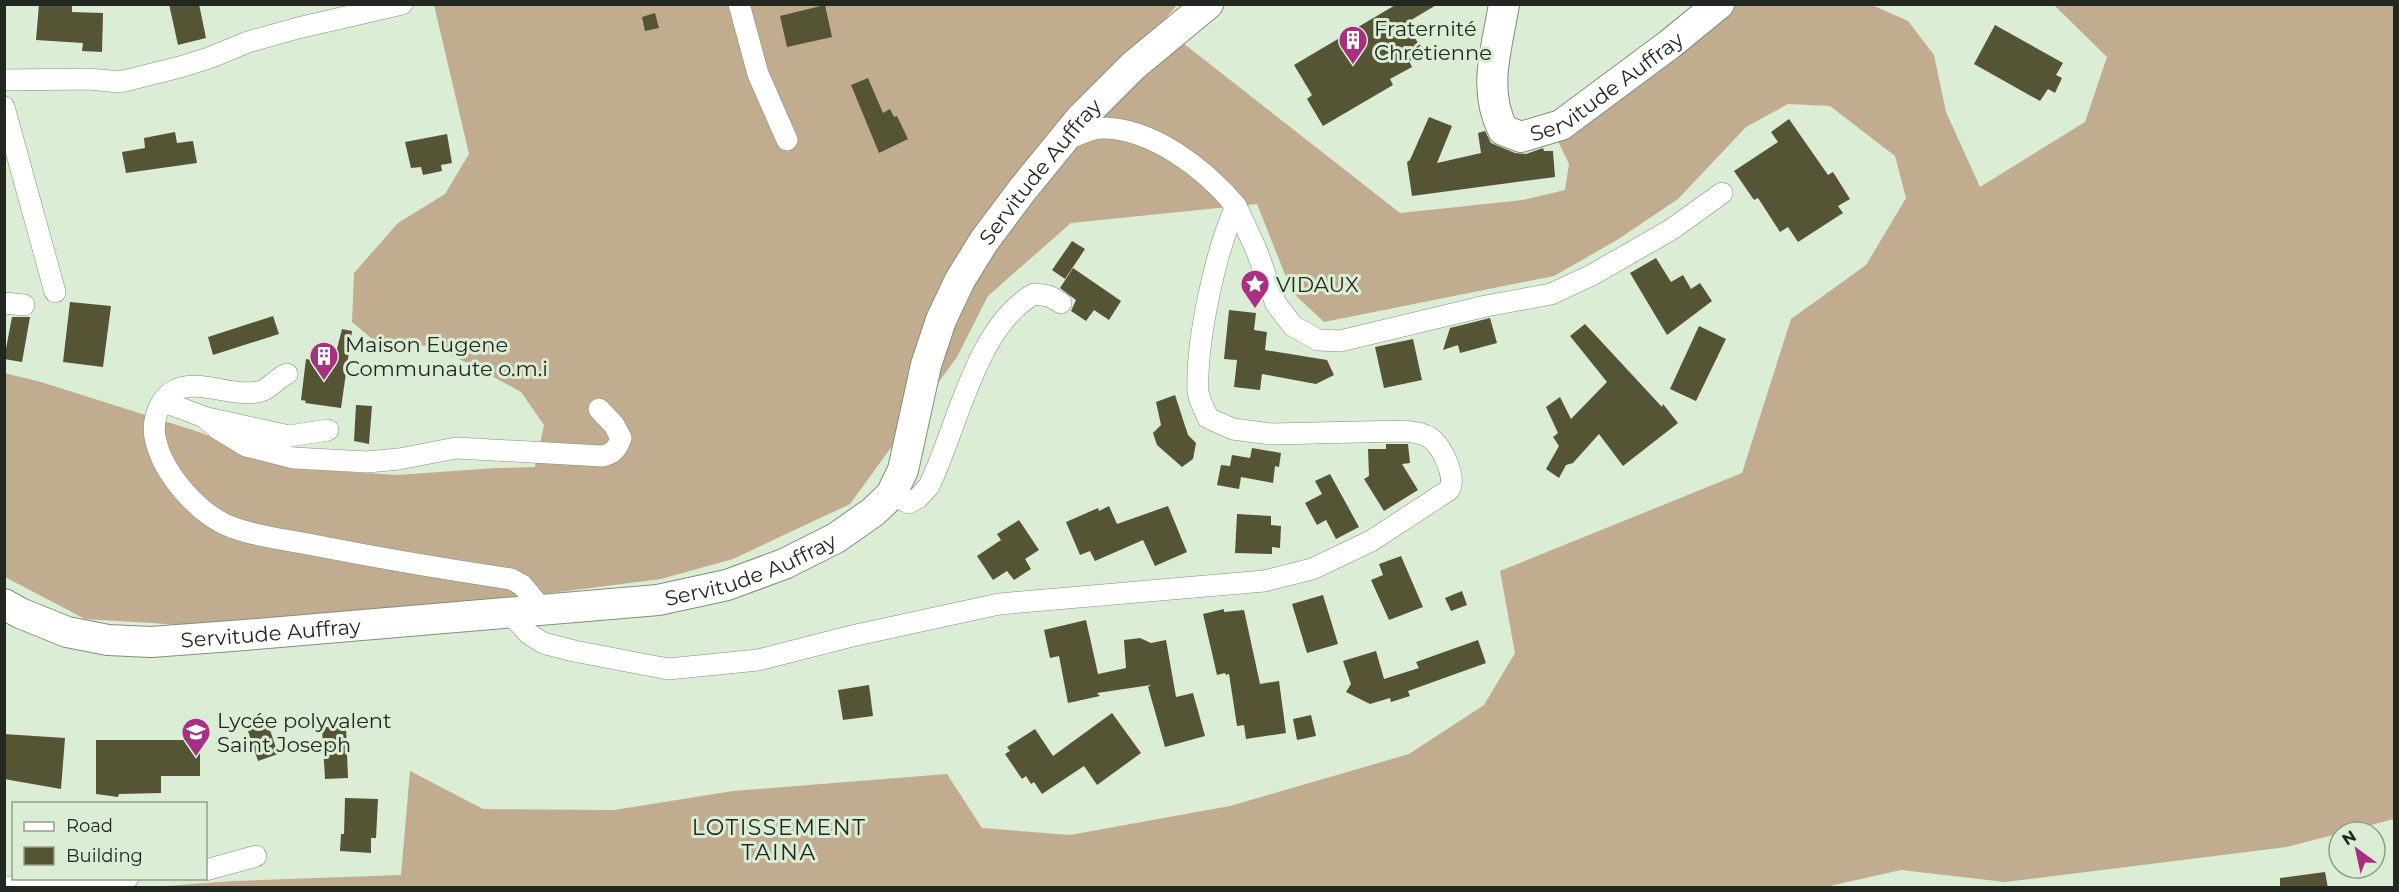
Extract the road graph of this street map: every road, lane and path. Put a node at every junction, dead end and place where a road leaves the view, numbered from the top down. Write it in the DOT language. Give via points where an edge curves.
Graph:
graph roads {
  1 [pos="402,4"];
  2 [pos="739,4"];
  3 [pos="1208,4"];
  4 [pos="1504,4"];
  5 [pos="1719,4"];
  6 [pos="4,80"];
  7 [pos="4,107"];
  8 [pos="787,140"];
  9 [pos="1062,141"];
  10 [pos="1722,192"];
  11 [pos="1236,206"];
  12 [pos="55,292"];
  13 [pos="1061,303"];
  14 [pos="287,374"];
  15 [pos="164,402"];
  16 [pos="599,409"];
  17 [pos="204,417"];
  18 [pos="328,430"];
  19 [pos="891,494"];
  20 [pos="4,604"];
  21 [pos="542,609"];
  22 [pos="509,612"];
  23 [pos="256,856"];
  24 [pos="207,870"];
  25 [pos="117,880"];
  26 [pos="4,887"];
  1 -- 6 [label="street" via="297,28 180,68 120,82"];
  2 -- 8 [label="street" via="758,74"];
  3 -- 9 [label="street, Servitude Auffray" via="1133,66"];
  4 -- 5 [label="street, Servitude Auffray" via="1491,79 1495,113 1503,130 1521,137 1561,125"];
  7 -- 12 [label="street"];
  9 -- 11 [label="street" via="1101,128 1131,133 1169,148 1217,183"];
  9 -- 19 [label="street, Servitude Auffray" via="984,241 960,280 930,354 903,470"];
  10 -- 11 [label="street" via="1672,229 1551,294 1340,341 1318,340 1293,326 1281,311"];
  11 -- 22 [label="street" via="1222,243 1206,309 1198,395 1209,418 1233,429 1288,435 1404,431 1432,439 1450,470 1453,484 1371,541 1312,569 1264,581 999,604 758,660 668,669 550,646 529,633"];
  13 -- 19 [label="street" via="1034,294 1014,308 984,348 929,486 909,504"];
  14 -- 15 [label="street" via="260,392 187,386"];
  15 -- 17 [label="street"];
  15 -- 21 [label="street" via="153,422 160,455 184,491 203,510 236,529 402,563 511,579 522,585"];
  16 -- 17 [label="street" via="621,438 609,454 456,448 367,462 294,458 254,449"];
  17 -- 18 [label="street" via="289,436"];
  19 -- 21 [label="street, Servitude Auffray" via="836,538 784,564 727,585 658,600"];
  20 -- 22 [label="street, Servitude Auffray" via="67,632 108,640 151,642"];
  21 -- 22 [label="street, Servitude Auffray"];
  23 -- 24 [label="street"];
  25 -- 26 [label="street"];
}
